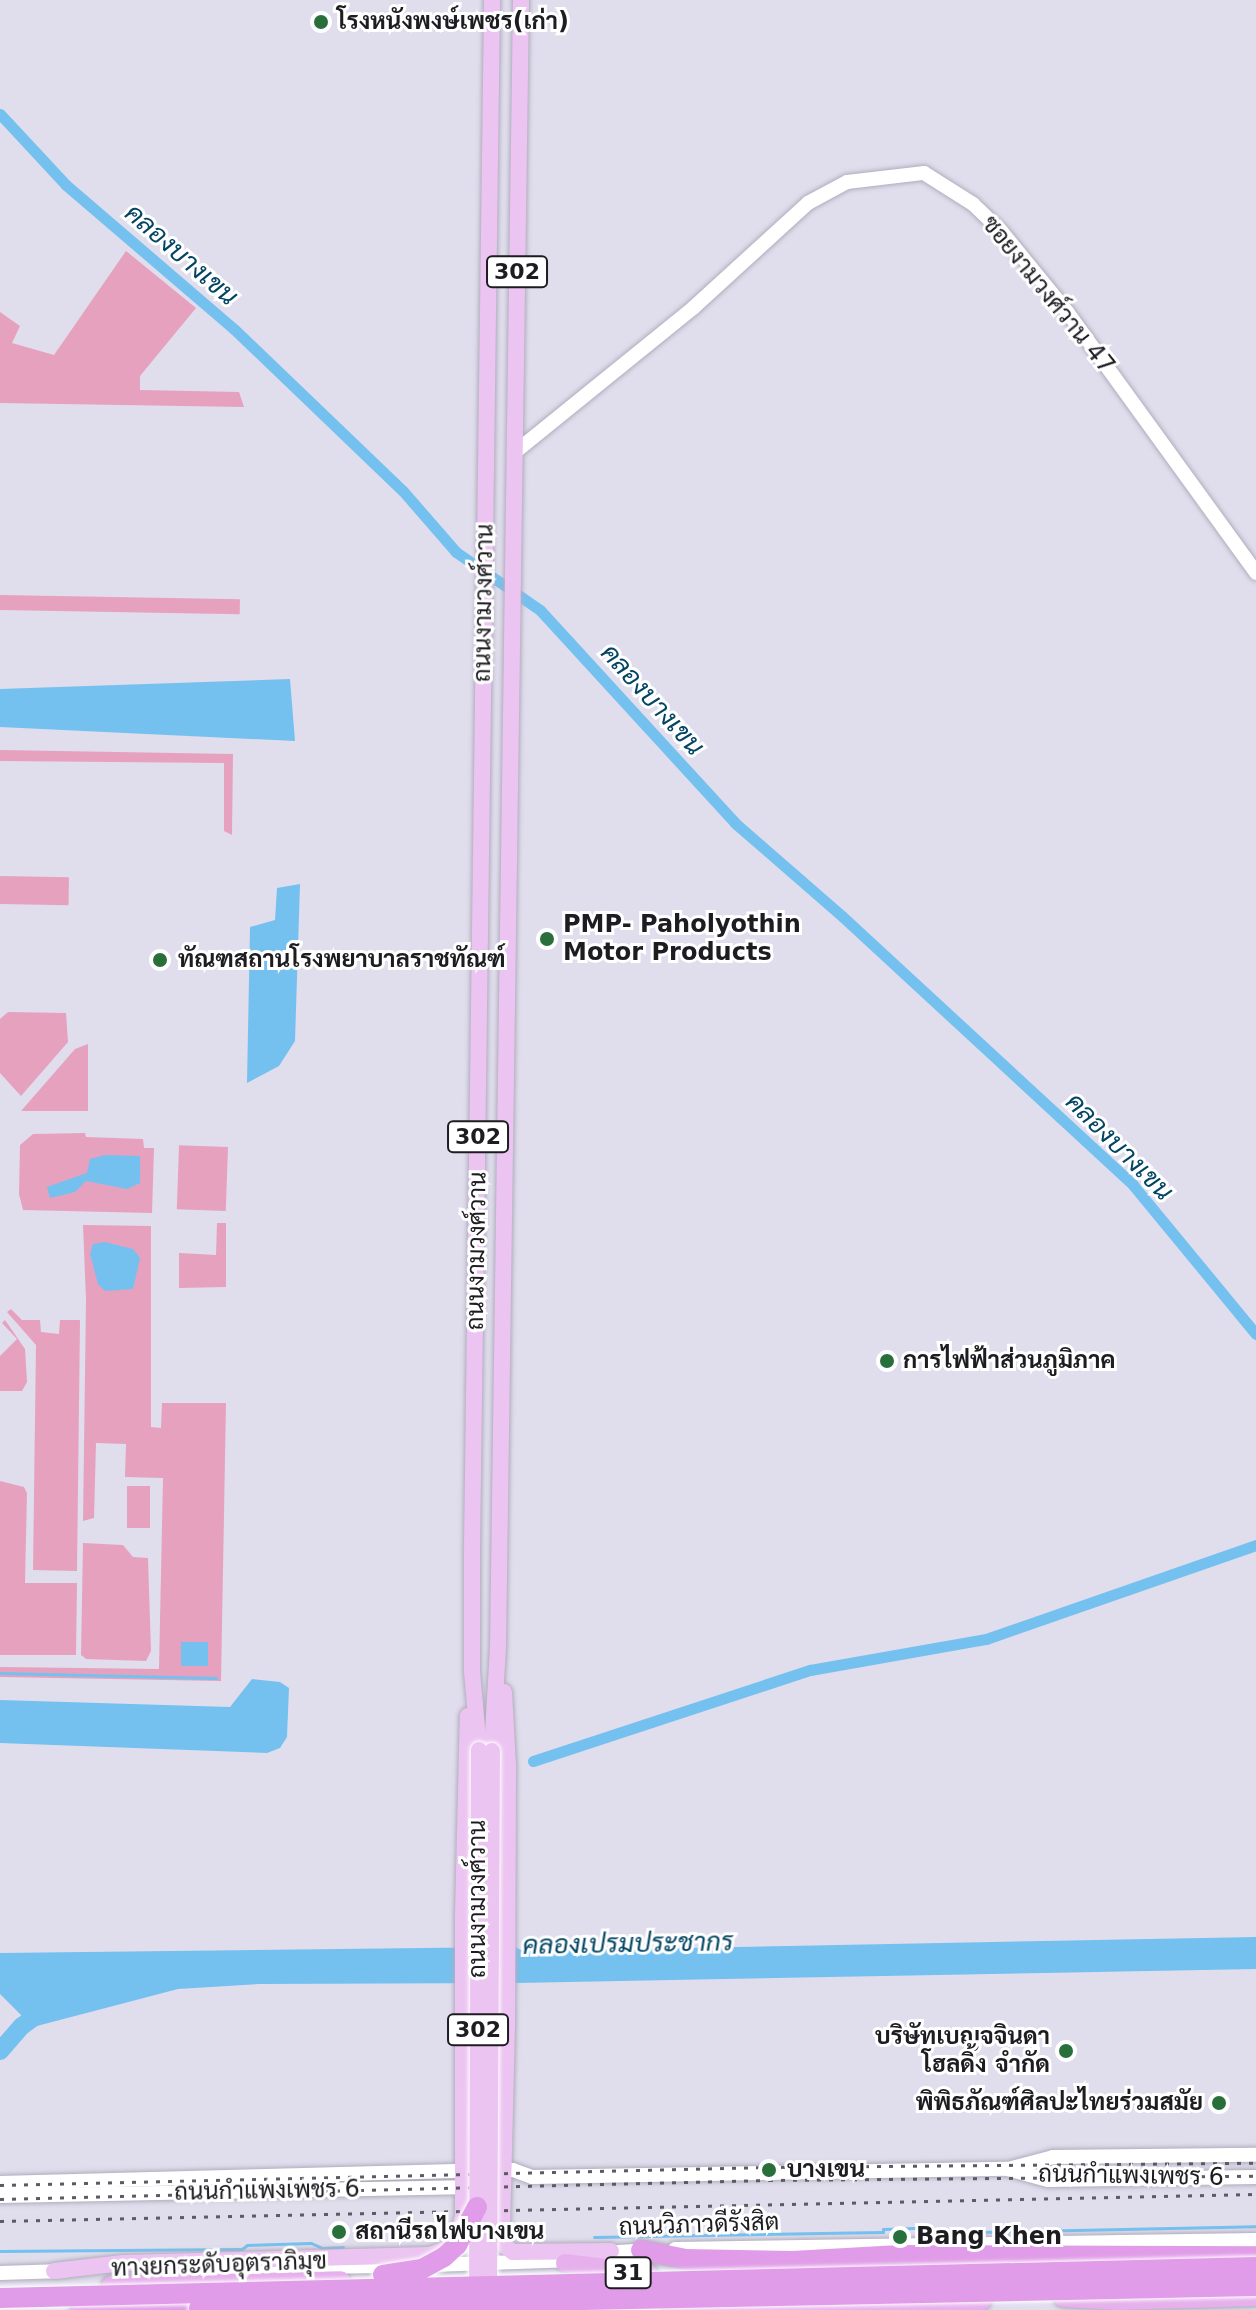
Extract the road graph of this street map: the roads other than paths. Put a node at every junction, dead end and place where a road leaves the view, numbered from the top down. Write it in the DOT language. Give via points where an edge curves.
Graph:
graph roads {
  1 [pos="492,0"];
  2 [pos="521,0"];
  3 [pos="514,453"];
  4 [pos="1256,573"];
  5 [pos="498,1647"];
  6 [pos="472,1671"];
  7 [pos="486,1750"];
  8 [pos="462,2108"];
  9 [pos="504,2109"];
  10 [pos="1256,2155"];
  11 [pos="1007,2169"];
  12 [pos="1256,2177"];
  13 [pos="502,2178"];
  14 [pos="462,2179"];
  15 [pos="0,2183"];
  16 [pos="0,2196"];
  17 [pos="477,2207"];
  18 [pos="1256,2240"];
  19 [pos="641,2250"];
  20 [pos="611,2251"];
  21 [pos="1256,2256"];
  22 [pos="565,2263"];
  23 [pos="1256,2268"];
  24 [pos="54,2271"];
  25 [pos="0,2273"];
  26 [pos="648,2273"];
  27 [pos="1256,2286"];
  28 [pos="0,2294"];
  29 [pos="1256,2297"];
  30 [pos="1118,2301"];
  31 [pos="80,2310"];
  32 [pos="475,2310"];
  33 [pos="489,2310"];
  34 [pos="1055,2310"];
  1 -- 6 [label="main road, ถนนงามวงศ์วาน / 302"];
  2 -- 3 [label="main road, ถนนงามวงศ์วาน / 302"];
  3 -- 4 [label="street, ซอยงามวงศ์วาน 47" via="693,308 808,203 847,182 924,173 973,204 1002,232 1068,313"];
  3 -- 5 [label="main road, ถนนงามวงศ์วาน / 302"];
  5 -- 7 [label="main road, ถนนงามวงศ์วาน / 302"];
  5 -- 9 [label="main road" via="507,1745"];
  6 -- 7 [label="main road, ถนนงามวงศ์วาน / 302"];
  6 -- 8 [label="main road" via="466,1735"];
  7 -- 17 [label="main road, ถนนงามวงศ์วาน / 302, bridge"];
  7 -- 33 [label="main road, ถนนงามวงศ์วาน / 302, bridge"];
  8 -- 9 [label="main road" via="471,2133 496,2131"];
  8 -- 14 [label="main road"];
  9 -- 13 [label="main road"];
  10 -- 11 [label="street, ถนนกำแพงเพชร 6" via="1053,2157"];
  11 -- 12 [label="street, ถนนกำแพงเพชร 6" via="1048,2180"];
  11 -- 13 [label="street, ถนนกำแพงเพชร 6"];
  13 -- 14 [label="street, ถนนกำแพงเพชร 6"];
  13 -- 20 [label="main road" via="502,2236 513,2252"];
  14 -- 15 [label="street, ถนนกำแพงเพชร 6"];
  14 -- 16 [label="street, ถนนกำแพงเพชร 6"];
  14 -- 24 [label="main road" via="460,2231 453,2243 429,2255 123,2263"];
  17 -- 28 [label="highway, bridge" via="457,2245 444,2257 402,2274"];
  17 -- 32 [label="main road, ถนนงามวงศ์วาน / 302, bridge"];
  18 -- 19 [label="street, ถนนวิภาวดีรังสิต / 31"];
  19 -- 20 [label="street, ถนนวิภาวดีรังสิต / 31"];
  19 -- 21 [label="highway" via="701,2259 792,2261 900,2255"];
  20 -- 22 [label="street, ถนนวิภาวดีรังสิต / 31"];
  22 -- 24 [label="street, ถนนวิภาวดีรังสิต / 31"];
  22 -- 26 [label="highway"];
  23 -- 26 [label="highway, ถนนวิภาวดีรังสิต / 31" via="1109,2279"];
  23 -- 28 [label="highway, ทางยกระดับอุตราภิมุข / 31, bridge"];
  24 -- 25 [label="street, ถนนวิภาวดีรังสิต / 31"];
  26 -- 28 [label="highway, ถนนวิภาวดีรังสิต / 31"];
  27 -- 31 [label="highway, ทางยกระดับอุตราภิมุข / 31, bridge"];
  29 -- 30 [label="highway, 31"];
  30 -- 32 [label="highway, 31"];
  30 -- 34 [label="highway"];
}
